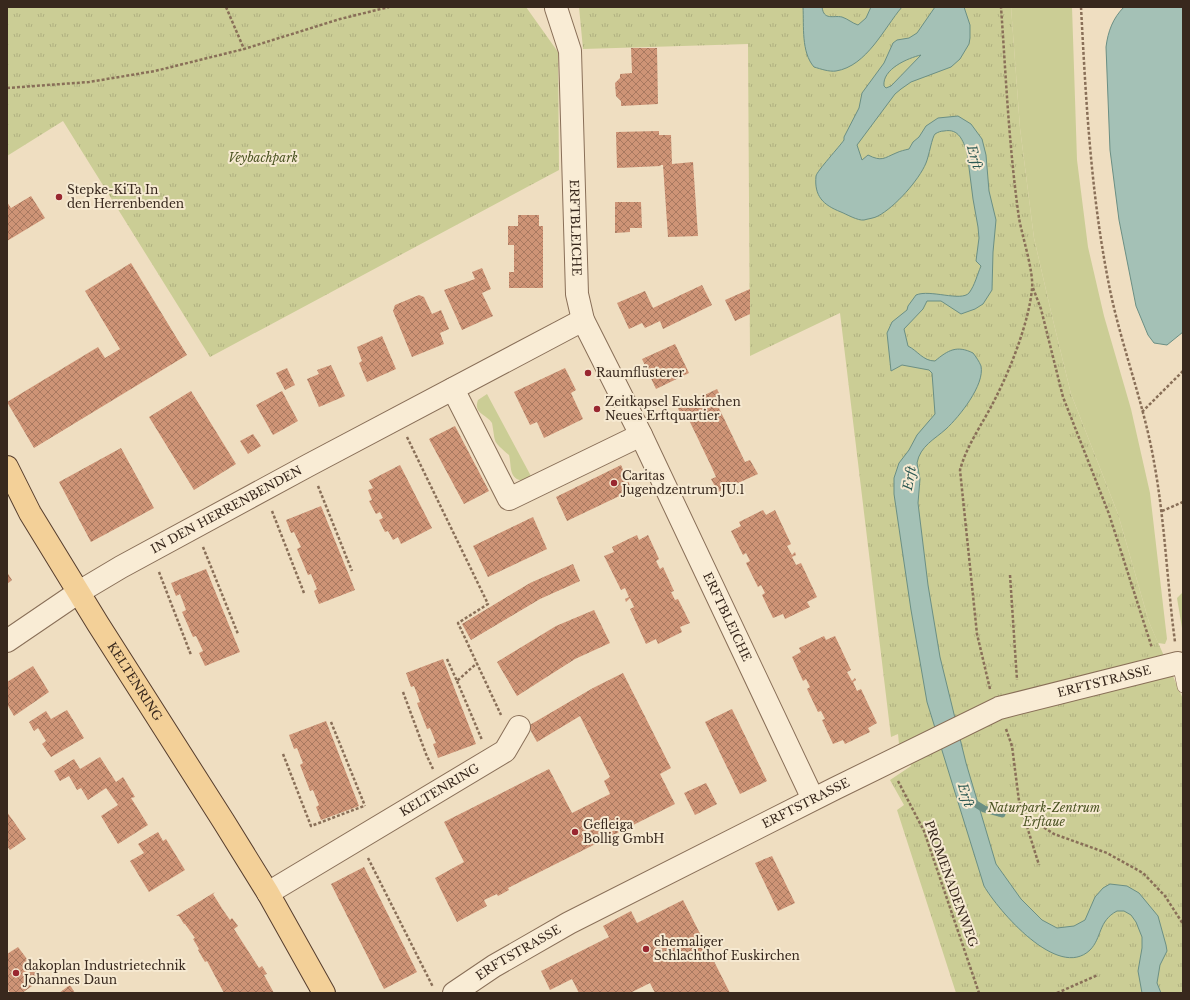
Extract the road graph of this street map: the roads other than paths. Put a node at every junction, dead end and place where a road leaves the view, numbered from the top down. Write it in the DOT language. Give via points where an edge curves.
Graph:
graph roads {
  1 [pos="556,8"];
  2 [pos="583,320"];
  3 [pos="453,389"];
  4 [pos="641,435"];
  5 [pos="7,467"];
  6 [pos="79,592"];
  7 [pos="7,641"];
  8 [pos="1173,663"];
  9 [pos="1183,687"];
  10 [pos="516,734"];
  11 [pos="813,799"];
  12 [pos="268,893"];
  13 [pos="324,993"];
  14 [pos="454,993"];
  1 -- 2 [label="street, ERFTBLEICHE" via="570,51 577,294"];
  2 -- 3 [label="street, IN DEN HERRENBENDEN"];
  2 -- 4 [label="street, ERFTBLEICHE"];
  3 -- 4 [label="street" via="509,499"];
  3 -- 6 [label="street, IN DEN HERRENBENDEN"];
  4 -- 11 [label="street, ERFTBLEICHE"];
  5 -- 6 [label="main road, KELTENRING" via="30,513"];
  6 -- 7 [label="street, IN DEN HERRENBENDEN"];
  6 -- 12 [label="main road, KELTENRING"];
  8 -- 9 [label="lane"];
  8 -- 11 [label="street, ERFTSTRASSE" via="994,711"];
  10 -- 12 [label="street, KELTENRING" via="505,751 490,761"];
  11 -- 14 [label="street, ERFTSTRASSE" via="552,932"];
  12 -- 13 [label="main road, KELTENRING"];
}
